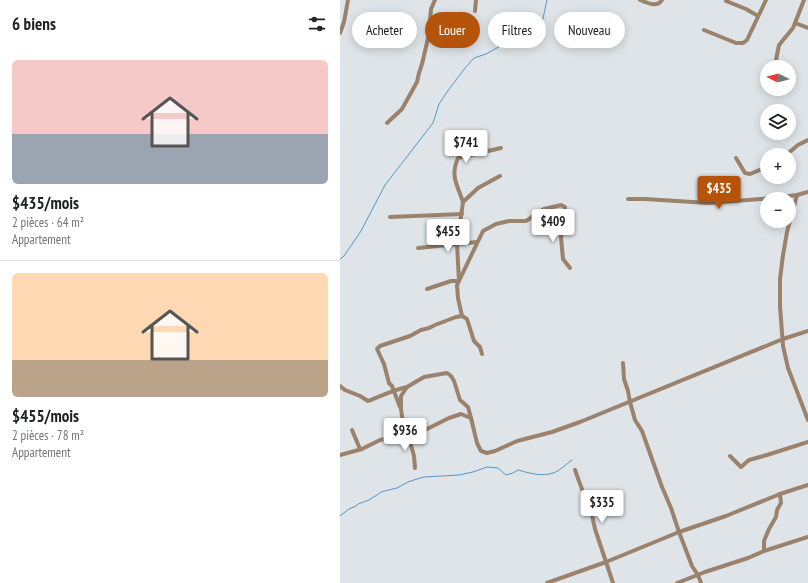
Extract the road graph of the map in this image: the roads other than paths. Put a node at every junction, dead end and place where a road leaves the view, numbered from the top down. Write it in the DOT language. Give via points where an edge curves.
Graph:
graph roads {
  1 [pos="348,0"];
  2 [pos="435,0"];
  3 [pos="476,0"];
  4 [pos="640,0"];
  5 [pos="662,0"];
  6 [pos="766,0"];
  7 [pos="804,0"];
  8 [pos="726,1"];
  9 [pos="475,11"];
  10 [pos="758,16"];
  11 [pos="795,23"];
  12 [pos="808,28"];
  13 [pos="704,30"];
  14 [pos="340,33"];
  15 [pos="776,60"];
  16 [pos="387,123"];
  17 [pos="808,140"];
  18 [pos="501,148"];
  19 [pos="794,148"];
  20 [pos="736,158"];
  21 [pos="760,170"];
  22 [pos="500,176"];
  23 [pos="808,192"];
  24 [pos="797,195"];
  25 [pos="628,200"];
  26 [pos="463,202"];
  27 [pos="462,214"];
  28 [pos="390,217"];
  29 [pos="478,242"];
  30 [pos="457,244"];
  31 [pos="418,248"];
  32 [pos="570,268"];
  33 [pos="459,281"];
  34 [pos="427,289"];
  35 [pos="462,316"];
  36 [pos="808,331"];
  37 [pos="783,339"];
  38 [pos="482,354"];
  39 [pos="624,363"];
  40 [pos="340,386"];
  41 [pos="407,387"];
  42 [pos="394,390"];
  43 [pos="630,402"];
  44 [pos="401,409"];
  45 [pos="471,418"];
  46 [pos="808,420"];
  47 [pos="352,430"];
  48 [pos="408,434"];
  49 [pos="808,442"];
  50 [pos="360,450"];
  51 [pos="340,454"];
  52 [pos="730,456"];
  53 [pos="415,468"];
  54 [pos="575,470"];
  55 [pos="808,485"];
  56 [pos="780,494"];
  57 [pos="679,532"];
  58 [pos="808,536"];
  59 [pos="764,550"];
  60 [pos="606,562"];
  61 [pos="698,575"];
  62 [pos="547,583"];
  63 [pos="613,583"];
  64 [pos="677,583"];
  65 [pos="701,583"];
  1 -- 14 [label="street"];
  2 -- 16 [label="street" via="417,82 402,109"];
  3 -- 9 [label="street"];
  4 -- 5 [label="street" via="655,5"];
  6 -- 10 [label="street"];
  7 -- 11 [label="street"];
  8 -- 10 [label="street"];
  10 -- 13 [label="street" via="747,40 743,43 736,43"];
  11 -- 12 [label="street"];
  11 -- 15 [label="street" via="779,45"];
  17 -- 19 [label="street"];
  18 -- 26 [label="street" via="458,158 454,166 454,177"];
  20 -- 21 [label="street" via="745,174"];
  22 -- 26 [label="street" via="478,188"];
  23 -- 24 [label="street"];
  24 -- 25 [label="street" via="708,203"];
  24 -- 37 [label="street" via="785,244 780,279"];
  26 -- 27 [label="street"];
  27 -- 28 [label="street"];
  27 -- 30 [label="street"];
  29 -- 30 [label="street"];
  29 -- 32 [label="street" via="483,231 496,224 526,221 544,209 561,205 565,207 561,238 563,259"];
  29 -- 33 [label="street"];
  30 -- 31 [label="street"];
  30 -- 33 [label="street"];
  33 -- 34 [label="street"];
  33 -- 35 [label="street" via="458,298"];
  35 -- 38 [label="street" via="467,319 474,341"];
  35 -- 42 [label="street" via="377,349"];
  36 -- 37 [label="street"];
  37 -- 43 [label="street"];
  37 -- 46 [label="street" via="788,368"];
  39 -- 43 [label="street" via="624,379"];
  40 -- 42 [label="street" via="368,401"];
  41 -- 42 [label="street"];
  41 -- 44 [label="street" via="401,396"];
  41 -- 45 [label="street" via="424,378 447,374 454,381 460,400 468,407"];
  42 -- 44 [label="street"];
  43 -- 45 [label="street" via="552,432 516,441 487,453 481,451 477,443"];
  43 -- 57 [label="street"];
  44 -- 48 [label="street" via="402,423"];
  45 -- 48 [label="street" via="461,414 422,431"];
  47 -- 50 [label="street"];
  48 -- 50 [label="street" via="380,440"];
  48 -- 53 [label="street"];
  49 -- 52 [label="street" via="749,460 741,466"];
  50 -- 51 [label="street"];
  54 -- 60 [label="street"];
  55 -- 56 [label="street"];
  56 -- 57 [label="street"];
  56 -- 59 [label="street" via="781,503 764,541"];
  57 -- 60 [label="street"];
  57 -- 61 [label="street"];
  58 -- 59 [label="street"];
  59 -- 61 [label="street"];
  60 -- 62 [label="street"];
  60 -- 63 [label="street"];
  61 -- 64 [label="street"];
  61 -- 65 [label="street"];
}
